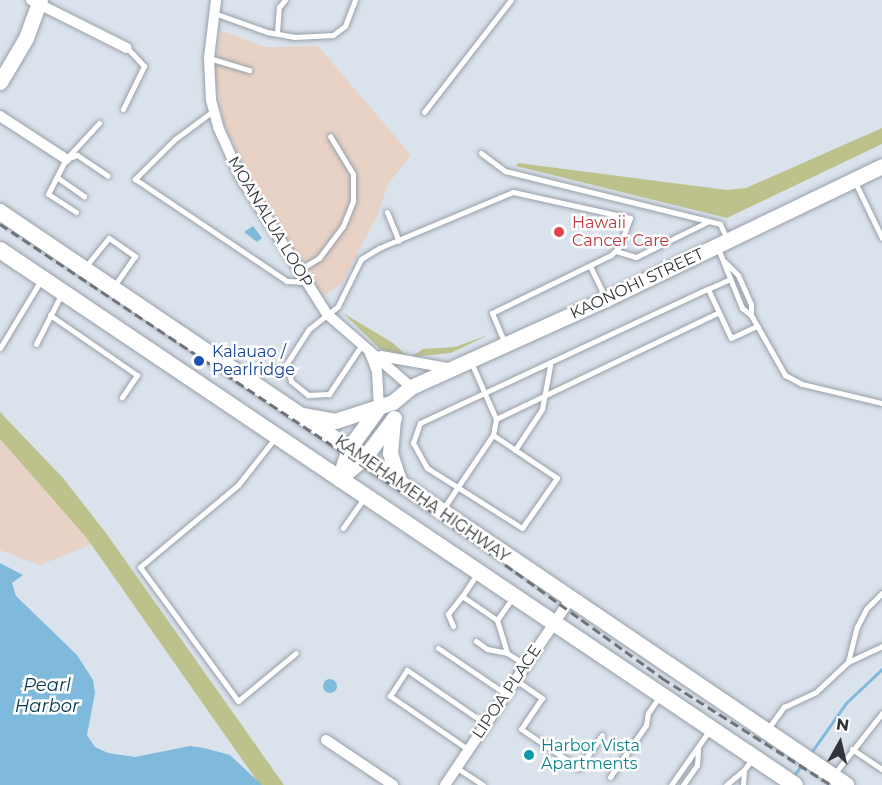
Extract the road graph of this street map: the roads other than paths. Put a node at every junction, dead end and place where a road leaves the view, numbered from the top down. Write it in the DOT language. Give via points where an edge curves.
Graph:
graph roads {
  1 [pos="216,0"];
  2 [pos="285,0"];
  3 [pos="355,0"];
  4 [pos="511,0"];
  5 [pos="37,2"];
  6 [pos="214,12"];
  7 [pos="277,33"];
  8 [pos="127,48"];
  9 [pos="209,58"];
  10 [pos="5,64"];
  11 [pos="249,70"];
  12 [pos="0,82"];
  13 [pos="123,109"];
  14 [pos="213,111"];
  15 [pos="424,112"];
  16 [pos="0,116"];
  17 [pos="99,123"];
  18 [pos="330,136"];
  19 [pos="481,153"];
  20 [pos="66,159"];
  21 [pos="882,166"];
  22 [pos="108,176"];
  23 [pos="58,178"];
  24 [pos="854,180"];
  25 [pos="84,196"];
  26 [pos="0,212"];
  27 [pos="76,212"];
  28 [pos="387,212"];
  29 [pos="709,221"];
  30 [pos="882,238"];
  31 [pos="399,240"];
  32 [pos="722,244"];
  33 [pos="0,250"];
  34 [pos="616,251"];
  35 [pos="724,262"];
  36 [pos="590,266"];
  37 [pos="84,269"];
  38 [pos="298,271"];
  39 [pos="42,279"];
  40 [pos="728,280"];
  41 [pos="305,282"];
  42 [pos="112,288"];
  43 [pos="708,289"];
  44 [pos="63,292"];
  45 [pos="606,299"];
  46 [pos="719,312"];
  47 [pos="327,314"];
  48 [pos="50,315"];
  49 [pos="751,315"];
  50 [pos="757,326"];
  51 [pos="36,344"];
  52 [pos="506,345"];
  53 [pos="0,348"];
  54 [pos="365,350"];
  55 [pos="471,361"];
  56 [pos="550,366"];
  57 [pos="453,369"];
  58 [pos="411,387"];
  59 [pos="486,395"];
  60 [pos="545,395"];
  61 [pos="122,397"];
  62 [pos="882,403"];
  63 [pos="386,404"];
  64 [pos="298,415"];
  65 [pos="394,418"];
  66 [pos="496,419"];
  67 [pos="493,435"];
  68 [pos="275,436"];
  69 [pos="349,448"];
  70 [pos="515,450"];
  71 [pos="364,458"];
  72 [pos="339,479"];
  73 [pos="399,481"];
  74 [pos="457,489"];
  75 [pos="365,497"];
  76 [pos="442,510"];
  77 [pos="343,528"];
  78 [pos="478,573"];
  79 [pos="882,593"];
  80 [pos="462,596"];
  81 [pos="513,597"];
  82 [pos="570,600"];
  83 [pos="497,620"];
  84 [pos="554,624"];
  85 [pos="453,626"];
  86 [pos="476,641"];
  87 [pos="882,646"];
  88 [pos="438,648"];
  89 [pos="296,653"];
  90 [pos="507,653"];
  91 [pos="848,662"];
  92 [pos="526,665"];
  93 [pos="516,680"];
  94 [pos="507,694"];
  95 [pos="660,696"];
  96 [pos="882,713"];
  97 [pos="486,724"];
  98 [pos="710,729"];
  99 [pos="766,732"];
  100 [pos="602,735"];
  101 [pos="326,740"];
  102 [pos="698,747"];
  103 [pos="852,749"];
  104 [pos="469,750"];
  105 [pos="749,764"];
  106 [pos="457,768"];
  107 [pos="882,769"];
  108 [pos="610,777"];
  109 [pos="833,777"];
  110 [pos="393,785"];
  111 [pos="445,785"];
  112 [pos="483,785"];
  113 [pos="671,785"];
  114 [pos="683,785"];
  115 [pos="726,785"];
  116 [pos="743,785"];
  117 [pos="795,785"];
  1 -- 6 [label="street, MOANALUA LOOP"];
  2 -- 7 [label="lane" via="279,7"];
  3 -- 7 [label="lane" via="345,26 333,35 294,37"];
  4 -- 15 [label="lane"];
  5 -- 8 [label="street"];
  5 -- 10 [label="street"];
  6 -- 7 [label="lane"];
  6 -- 9 [label="street, MOANALUA LOOP"];
  8 -- 13 [label="lane" via="144,66"];
  9 -- 11 [label="lane"];
  9 -- 14 [label="street, MOANALUA LOOP"];
  10 -- 12 [label="street"];
  14 -- 38 [label="street, MOANALUA LOOP" via="240,176"];
  14 -- 41 [label="lane" via="175,139 135,179 287,281"];
  16 -- 20 [label="street"];
  17 -- 20 [label="lane"];
  18 -- 38 [label="lane" via="352,174 353,201 343,226 319,258"];
  19 -- 29 [label="lane" via="505,171"];
  20 -- 22 [label="lane" via="77,155"];
  20 -- 23 [label="lane"];
  21 -- 24 [label="street, KAONOHI STREET"];
  23 -- 25 [label="lane"];
  23 -- 27 [label="lane" via="48,194"];
  24 -- 30 [label="lane"];
  24 -- 32 [label="street, KAONOHI STREET"];
  26 -- 37 [label="main road, KAMEHAMEHA HIGHWAY"];
  28 -- 31 [label="lane"];
  29 -- 32 [label="lane" via="720,224"];
  29 -- 34 [label="lane" via="636,256"];
  31 -- 34 [label="lane" via="518,191 630,218"];
  31 -- 47 [label="lane" via="362,259 338,306"];
  32 -- 35 [label="lane"];
  32 -- 45 [label="street, KAONOHI STREET"];
  33 -- 39 [label="main road, KAMEHAMEHA HIGHWAY"];
  34 -- 36 [label="lane"];
  35 -- 40 [label="lane"];
  35 -- 49 [label="lane" via="738,275 751,304"];
  36 -- 45 [label="lane"];
  36 -- 52 [label="lane" via="492,313"];
  37 -- 42 [label="main road, KAMEHAMEHA HIGHWAY"];
  37 -- 42 [label="lane" via="109,238 135,256"];
  38 -- 41 [label="street, MOANALUA LOOP"];
  39 -- 44 [label="main road, KAMEHAMEHA HIGHWAY"];
  39 -- 53 [label="lane"];
  40 -- 43 [label="lane"];
  40 -- 49 [label="lane" via="742,308"];
  41 -- 47 [label="street, MOANALUA LOOP"];
  42 -- 64 [label="main road, KAMEHAMEHA HIGHWAY"];
  43 -- 46 [label="lane"];
  43 -- 56 [label="lane"];
  44 -- 48 [label="lane"];
  44 -- 68 [label="main road, KAMEHAMEHA HIGHWAY"];
  45 -- 52 [label="street, KAONOHI STREET"];
  46 -- 50 [label="lane" via="731,338"];
  46 -- 60 [label="lane"];
  47 -- 54 [label="street, MOANALUA LOOP"];
  47 -- 54 [label="lane" via="309,329 286,363 297,388 308,395 329,394"];
  48 -- 51 [label="lane"];
  48 -- 61 [label="lane" via="137,375"];
  49 -- 50 [label="lane"];
  50 -- 62 [label="lane" via="785,375 802,384"];
  52 -- 55 [label="street, KAONOHI STREET"];
  54 -- 57 [label="street"];
  54 -- 58 [label="street, MOANALUA LOOP" via="396,371"];
  54 -- 63 [label="street" via="377,371"];
  55 -- 57 [label="street, KAONOHI STREET"];
  55 -- 59 [label="lane"];
  56 -- 59 [label="lane"];
  56 -- 60 [label="lane"];
  57 -- 58 [label="street, KAONOHI STREET"];
  58 -- 63 [label="street, KAONOHI STREET"];
  59 -- 66 [label="lane"];
  59 -- 74 [label="lane" via="430,416 414,433 419,461"];
  60 -- 66 [label="lane"];
  60 -- 70 [label="lane" via="542,409"];
  63 -- 64 [label="street" via="328,422"];
  63 -- 65 [label="street"];
  63 -- 69 [label="street, KAONOHI STREET"];
  64 -- 69 [label="main road, KAMEHAMEHA HIGHWAY"];
  65 -- 71 [label="street"];
  65 -- 73 [label="street" via="390,453"];
  66 -- 67 [label="lane"];
  67 -- 70 [label="lane"];
  67 -- 74 [label="lane"];
  68 -- 72 [label="main road, KAMEHAMEHA HIGHWAY"];
  68 -- 89 [label="lane" via="238,485 140,567 238,700"];
  69 -- 71 [label="main road, KAMEHAMEHA HIGHWAY"];
  69 -- 72 [label="street, KAONOHI STREET"];
  70 -- 74 [label="lane" via="557,478 522,528 478,498"];
  71 -- 72 [label="street"];
  71 -- 73 [label="main road, KAMEHAMEHA HIGHWAY"];
  72 -- 75 [label="main road, KAMEHAMEHA HIGHWAY"];
  73 -- 76 [label="main road, KAMEHAMEHA HIGHWAY"];
  74 -- 76 [label="lane"];
  75 -- 77 [label="lane"];
  75 -- 78 [label="main road, KAMEHAMEHA HIGHWAY"];
  76 -- 82 [label="main road, KAMEHAMEHA HIGHWAY"];
  78 -- 80 [label="lane"];
  78 -- 81 [label="main road, KAMEHAMEHA HIGHWAY"];
  79 -- 91 [label="lane" via="866,609 857,627"];
  80 -- 83 [label="lane"];
  80 -- 85 [label="lane" via="448,614"];
  81 -- 83 [label="lane"];
  81 -- 84 [label="main road, KAMEHAMEHA HIGHWAY"];
  82 -- 84 [label="street, LIPOA PLACE"];
  82 -- 99 [label="main road, KAMEHAMEHA HIGHWAY"];
  83 -- 90 [label="lane"];
  84 -- 92 [label="street, LIPOA PLACE"];
  84 -- 95 [label="main road, KAMEHAMEHA HIGHWAY"];
  86 -- 90 [label="lane" via="487,649"];
  87 -- 91 [label="lane"];
  88 -- 94 [label="lane"];
  90 -- 92 [label="lane"];
  91 -- 99 [label="lane" via="816,692 784,707"];
  92 -- 93 [label="street, LIPOA PLACE"];
  93 -- 94 [label="street, LIPOA PLACE"];
  93 -- 100 [label="lane" via="542,698 521,729 579,768"];
  94 -- 97 [label="street, LIPOA PLACE"];
  95 -- 98 [label="main road, KAMEHAMEHA HIGHWAY"];
  95 -- 108 [label="lane" via="648,713 646,725"];
  96 -- 103 [label="lane"];
  97 -- 104 [label="street, LIPOA PLACE"];
  97 -- 104 [label="lane" via="407,670 390,696"];
  98 -- 102 [label="lane"];
  98 -- 105 [label="main road, KAMEHAMEHA HIGHWAY"];
  99 -- 109 [label="main road, KAMEHAMEHA HIGHWAY"];
  101 -- 110 [label="street"];
  102 -- 113 [label="lane"];
  102 -- 114 [label="lane" via="697,765"];
  103 -- 107 [label="lane"];
  103 -- 109 [label="lane"];
  104 -- 106 [label="street, LIPOA PLACE"];
  105 -- 115 [label="lane"];
  105 -- 116 [label="lane"];
  105 -- 117 [label="main road, KAMEHAMEHA HIGHWAY" via="778,773"];
  106 -- 111 [label="street, LIPOA PLACE"];
  106 -- 112 [label="lane"];
}
